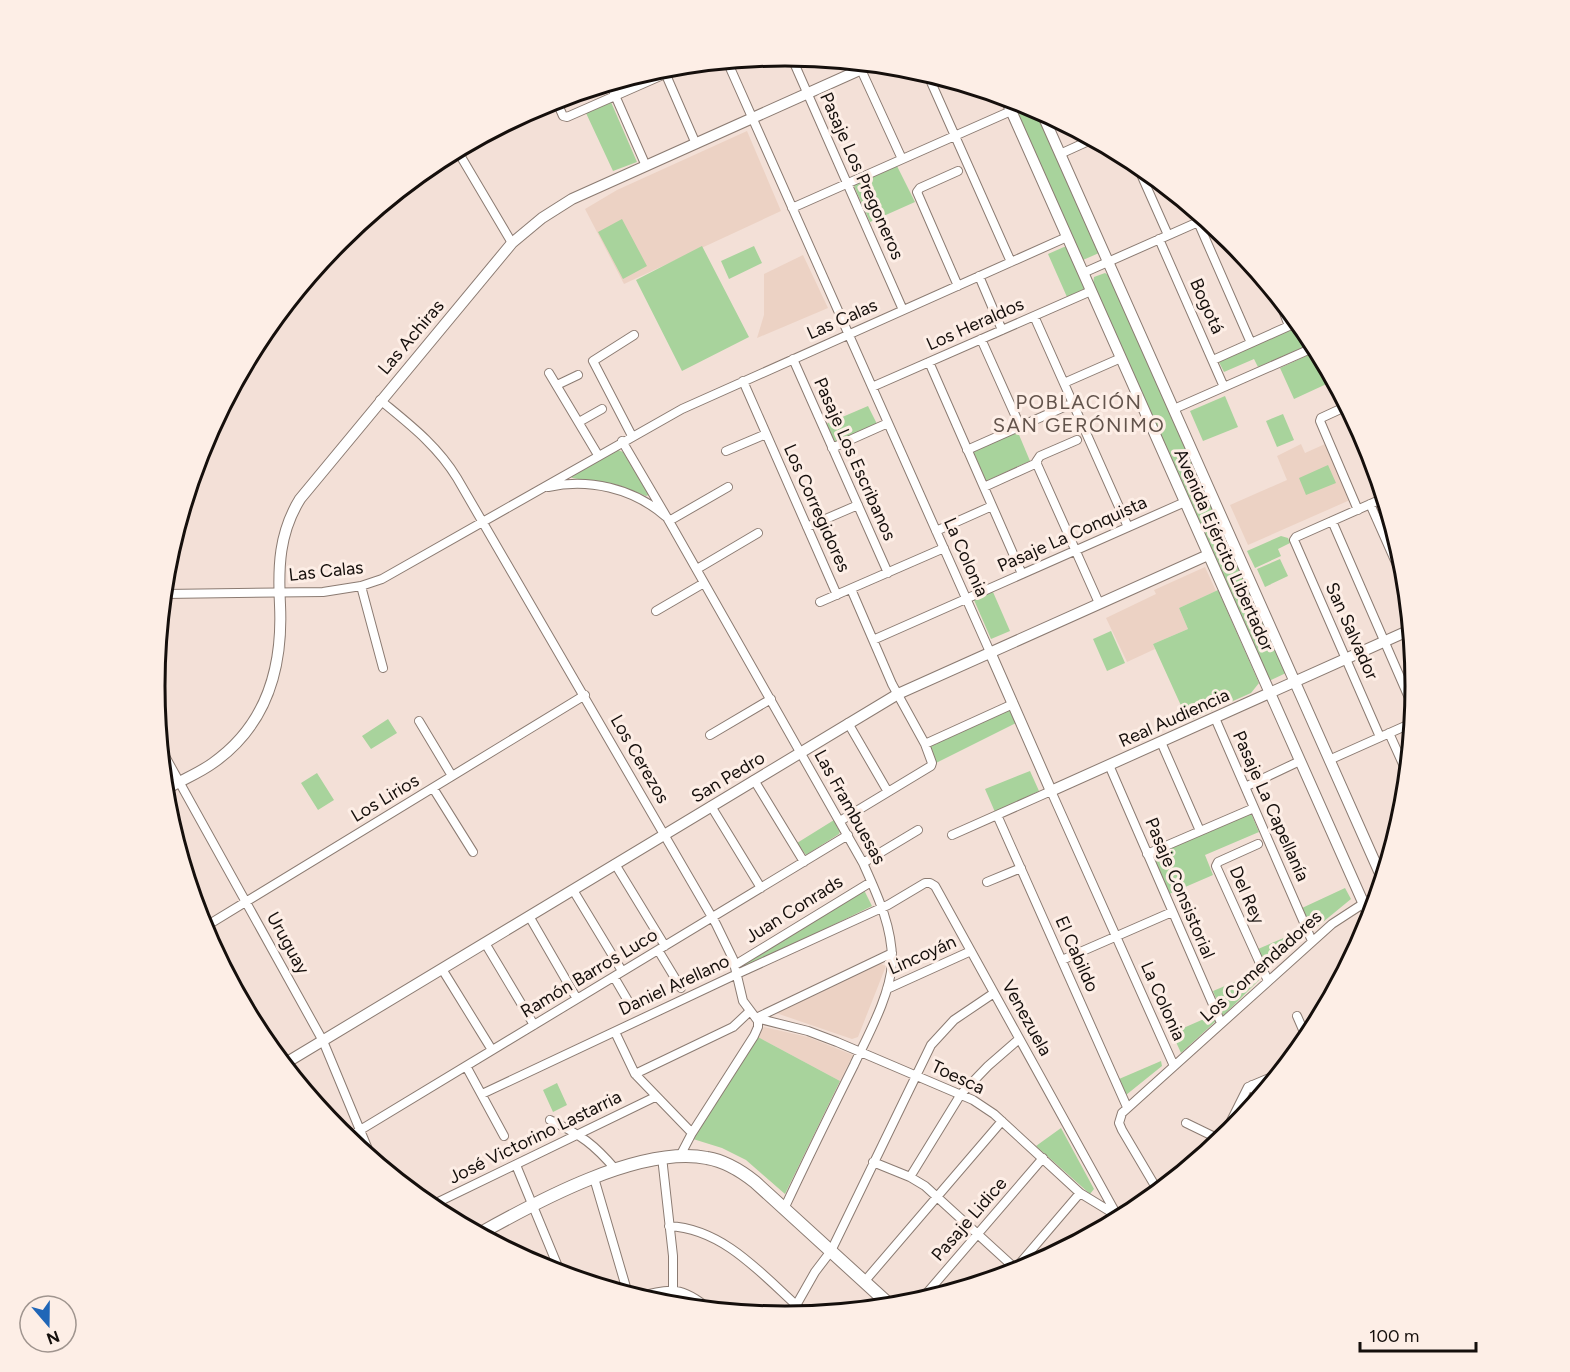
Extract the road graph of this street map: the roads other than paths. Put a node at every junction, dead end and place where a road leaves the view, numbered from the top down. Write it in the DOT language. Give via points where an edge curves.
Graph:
graph roads {
  1 [pos="796,66"];
  2 [pos="730,68"];
  3 [pos="853,70"];
  4 [pos="862,71"];
  5 [pos="667,78"];
  6 [pos="639,84"];
  7 [pos="932,84"];
  8 [pos="613,91"];
  9 [pos="808,93"];
  10 [pos="615,96"];
  11 [pos="560,108"];
  12 [pos="1011,111"];
  13 [pos="752,118"];
  14 [pos="1047,124"];
  15 [pos="955,136"];
  16 [pos="1084,143"];
  17 [pos="696,144"];
  18 [pos="1060,154"];
  19 [pos="461,157"];
  20 [pos="902,159"];
  21 [pos="646,166"];
  22 [pos="958,171"];
  23 [pos="1144,181"];
  24 [pos="848,183"];
  25 [pos="792,208"];
  26 [pos="1196,222"];
  27 [pos="1206,231"];
  28 [pos="1168,235"];
  29 [pos="1067,237"];
  30 [pos="1159,239"];
  31 [pos="512,243"];
  32 [pos="1011,262"];
  33 [pos="1108,262"];
  34 [pos="1083,273"];
  35 [pos="979,276"];
  36 [pos="958,286"];
  37 [pos="1091,291"];
  38 [pos="903,310"];
  39 [pos="1034,316"];
  40 [pos="1286,321"];
  41 [pos="1002,330"];
  42 [pos="849,334"];
  43 [pos="634,335"];
  44 [pos="981,339"];
  45 [pos="1251,343"];
  46 [pos="1306,351"];
  47 [pos="1121,358"];
  48 [pos="793,359"];
  49 [pos="1213,360"];
  50 [pos="929,362"];
  51 [pos="549,372"];
  52 [pos="578,375"];
  53 [pos="743,381"];
  54 [pos="1064,383"];
  55 [pos="557,385"];
  56 [pos="872,387"];
  57 [pos="1224,387"];
  58 [pos="380,400"];
  59 [pos="1073,403"];
  60 [pos="602,409"];
  61 [pos="1173,409"];
  62 [pos="1340,410"];
  63 [pos="579,422"];
  64 [pos="888,423"];
  65 [pos="1020,426"];
  66 [pos="766,434"];
  67 [pos="632,436"];
  68 [pos="1077,440"];
  69 [pos="622,441"];
  70 [pos="832,448"];
  71 [pos="967,450"];
  72 [pos="726,451"];
  73 [pos="597,455"];
  74 [pos="1037,463"];
  75 [pos="728,487"];
  76 [pos="984,487"];
  77 [pos="540,489"];
  78 [pos="1376,501"];
  79 [pos="1185,502"];
  80 [pos="1370,504"];
  81 [pos="858,505"];
  82 [pos="992,506"];
  83 [pos="1358,510"];
  84 [pos="669,521"];
  85 [pos="1332,521"];
  86 [pos="483,523"];
  87 [pos="807,527"];
  88 [pos="1128,527"];
  89 [pos="936,531"];
  90 [pos="758,533"];
  91 [pos="1389,546"];
  92 [pos="944,548"];
  93 [pos="1075,550"];
  94 [pos="1208,555"];
  95 [pos="697,569"];
  96 [pos="888,573"];
  97 [pos="1022,574"];
  98 [pos="705,583"];
  99 [pos="361,586"];
  100 [pos="851,589"];
  101 [pos="279,592"];
  102 [pos="172,594"];
  103 [pos="837,595"];
  104 [pos="966,599"];
  105 [pos="820,602"];
  106 [pos="1099,603"];
  107 [pos="656,611"];
  108 [pos="1403,633"];
  109 [pos="873,640"];
  110 [pos="1385,642"];
  111 [pos="990,652"];
  112 [pos="1346,659"];
  113 [pos="383,668"];
  114 [pos="1295,682"];
  115 [pos="1405,688"];
  116 [pos="1270,693"];
  117 [pos="898,694"];
  118 [pos="585,695"];
  119 [pos="771,699"];
  120 [pos="1013,704"];
  121 [pos="1215,718"];
  122 [pos="419,721"];
  123 [pos="848,723"];
  124 [pos="1404,726"];
  125 [pos="1389,733"];
  126 [pos="710,735"];
  127 [pos="1380,737"];
  128 [pos="1161,742"];
  129 [pos="925,744"];
  130 [pos="801,752"];
  131 [pos="1401,759"];
  132 [pos="1329,760"];
  133 [pos="1300,761"];
  134 [pos="170,765"];
  135 [pos="1109,765"];
  136 [pos="452,776"];
  137 [pos="754,780"];
  138 [pos="179,782"];
  139 [pos="173,785"];
  140 [pos="1245,786"];
  141 [pos="433,788"];
  142 [pos="1051,791"];
  143 [pos="888,792"];
  144 [pos="711,806"];
  145 [pos="1254,808"];
  146 [pos="997,815"];
  147 [pos="840,821"];
  148 [pos="918,830"];
  149 [pos="1200,831"];
  150 [pos="664,835"];
  151 [pos="848,835"];
  152 [pos="952,835"];
  153 [pos="1258,844"];
  154 [pos="473,852"];
  155 [pos="1147,854"];
  156 [pos="804,862"];
  157 [pos="863,863"];
  158 [pos="615,864"];
  159 [pos="1021,868"];
  160 [pos="1377,868"];
  161 [pos="871,882"];
  162 [pos="987,882"];
  163 [pos="761,888"];
  164 [pos="573,890"];
  165 [pos="1366,900"];
  166 [pos="246,901"];
  167 [pos="1363,902"];
  168 [pos="1364,905"];
  169 [pos="881,907"];
  170 [pos="1172,912"];
  171 [pos="529,916"];
  172 [pos="712,917"];
  173 [pos="212,922"];
  174 [pos="1116,936"];
  175 [pos="1312,941"];
  176 [pos="485,943"];
  177 [pos="662,948"];
  178 [pos="971,951"];
  179 [pos="892,953"];
  180 [pos="1062,960"];
  181 [pos="442,969"];
  182 [pos="736,969"];
  183 [pos="622,971"];
  184 [pos="614,977"];
  185 [pos="1268,981"];
  186 [pos="681,988"];
  187 [pos="887,989"];
  188 [pos="994,993"];
  189 [pos="577,999"];
  190 [pos="631,1006"];
  191 [pos="753,1014"];
  192 [pos="1297,1016"];
  193 [pos="1221,1023"];
  194 [pos="534,1024"];
  195 [pos="1302,1028"];
  196 [pos="615,1032"];
  197 [pos="1019,1038"];
  198 [pos="323,1041"];
  199 [pos="492,1050"];
  200 [pos="860,1051"];
  201 [pos="291,1060"];
  202 [pos="466,1066"];
  203 [pos="1174,1066"];
  204 [pos="635,1074"];
  205 [pos="916,1075"];
  206 [pos="1263,1081"];
  207 [pos="1252,1085"];
  208 [pos="1254,1091"];
  209 [pos="482,1094"];
  210 [pos="961,1094"];
  211 [pos="656,1096"];
  212 [pos="1127,1107"];
  213 [pos="1236,1110"];
  214 [pos="550,1120"];
  215 [pos="1002,1121"];
  216 [pos="1185,1123"];
  217 [pos="360,1130"];
  218 [pos="356,1133"];
  219 [pos="692,1133"];
  220 [pos="579,1134"];
  221 [pos="1212,1135"];
  222 [pos="504,1136"];
  223 [pos="365,1141"];
  224 [pos="680,1156"];
  225 [pos="662,1157"];
  226 [pos="1043,1158"];
  227 [pos="873,1162"];
  228 [pos="516,1165"];
  229 [pos="616,1170"];
  230 [pos="910,1177"];
  231 [pos="594,1178"];
  232 [pos="1154,1184"];
  233 [pos="1080,1193"];
  234 [pos="937,1196"];
  235 [pos="440,1201"];
  236 [pos="532,1204"];
  237 [pos="784,1209"];
  238 [pos="1114,1211"];
  239 [pos="1111,1213"];
  240 [pos="669,1226"];
  241 [pos="487,1229"];
  242 [pos="978,1234"];
  243 [pos="831,1251"];
  244 [pos="1028,1256"];
  245 [pos="556,1262"];
  246 [pos="1010,1263"];
  247 [pos="864,1281"];
  248 [pos="625,1285"];
  249 [pos="931,1288"];
  250 [pos="674,1290"];
  251 [pos="656,1292"];
  252 [pos="674,1296"];
  253 [pos="882,1298"];
  254 [pos="696,1300"];
  255 [pos="796,1305"];
  1 -- 9 [label="street, Pasaje Los Pregoneros"];
  2 -- 13 [label="street, La Colonia"];
  3 -- 9 [label="street, Las Achiras"];
  4 -- 20 [label="street"];
  5 -- 17 [label="street"];
  6 -- 10 [label="street"];
  7 -- 15 [label="street"];
  8 -- 10 [label="street"];
  9 -- 13 [label="street, Las Achiras"];
  9 -- 24 [label="street, Pasaje Los Pregoneros"];
  10 -- 11 [label="street" via="565,117"];
  10 -- 21 [label="street"];
  12 -- 15 [label="street"];
  12 -- 29 [label="street, Avenida Ejército Libertador"];
  13 -- 17 [label="street, Las Achiras"];
  13 -- 25 [label="street, La Colonia"];
  14 -- 18 [label="street, Avenida Ejército Libertador"];
  15 -- 20 [label="street"];
  15 -- 32 [label="street"];
  16 -- 18 [label="street"];
  17 -- 21 [label="street, Las Achiras"];
  18 -- 33 [label="street, Avenida Ejército Libertador"];
  19 -- 31 [label="street"];
  20 -- 24 [label="street"];
  21 -- 31 [label="street, Las Achiras" via="572,199"];
  22 -- 36 [label="street" via="917,192"];
  23 -- 28 [label="street"];
  24 -- 25 [label="street"];
  24 -- 38 [label="street, Pasaje Los Pregoneros"];
  25 -- 42 [label="street, La Colonia"];
  26 -- 28 [label="street"];
  27 -- 45 [label="street"];
  28 -- 30 [label="street"];
  29 -- 32 [label="street, Las Calas"];
  29 -- 34 [label="street, Avenida Ejército Libertador"];
  30 -- 33 [label="street"];
  30 -- 49 [label="street, Bogotá"];
  31 -- 58 [label="street, Las Achiras"];
  32 -- 35 [label="street, Las Calas"];
  33 -- 34 [label="street"];
  33 -- 61 [label="street, Avenida Ejército Libertador"];
  34 -- 37 [label="street, Avenida Ejército Libertador"];
  35 -- 36 [label="street, Las Calas"];
  35 -- 41 [label="street"];
  36 -- 38 [label="street, Las Calas"];
  37 -- 39 [label="street, Los Heraldos"];
  37 -- 47 [label="street, Avenida Ejército Libertador"];
  38 -- 42 [label="street, Las Calas"];
  39 -- 41 [label="street, Los Heraldos"];
  39 -- 54 [label="street"];
  40 -- 45 [label="street"];
  41 -- 44 [label="street, Los Heraldos"];
  42 -- 48 [label="street, Las Calas"];
  42 -- 56 [label="street, La Colonia"];
  43 -- 67 [label="street" via="593,361"];
  44 -- 50 [label="street, Los Heraldos"];
  44 -- 65 [label="street"];
  45 -- 49 [label="street"];
  46 -- 57 [label="street"];
  47 -- 54 [label="street"];
  47 -- 79 [label="street, Avenida Ejército Libertador"];
  48 -- 53 [label="street, Las Calas"];
  48 -- 70 [label="street, Pasaje Los Escribanos"];
  49 -- 57 [label="street, Bogotá"];
  50 -- 56 [label="street, Los Heraldos"];
  50 -- 71 [label="street"];
  51 -- 55 [label="street"];
  52 -- 55 [label="street"];
  53 -- 66 [label="street, Los Corregidores"];
  53 -- 67 [label="street, Las Calas"];
  54 -- 59 [label="street"];
  55 -- 63 [label="street"];
  56 -- 64 [label="street, La Colonia"];
  57 -- 61 [label="street"];
  58 -- 86 [label="street, Los Cerezos" via="440,453"];
  58 -- 101 [label="street, Las Achiras" via="295,507 281,543"];
  59 -- 65 [label="street"];
  59 -- 88 [label="street"];
  60 -- 63 [label="street"];
  61 -- 114 [label="street, Avenida Ejército Libertador"];
  62 -- 83 [label="street" via="1320,419"];
  63 -- 73 [label="street"];
  64 -- 70 [label="street"];
  64 -- 89 [label="street, La Colonia"];
  65 -- 71 [label="street"];
  66 -- 72 [label="street, Los Corregidores"];
  66 -- 87 [label="street, Los Corregidores"];
  67 -- 69 [label="street, Las Calas"];
  68 -- 74 [label="street" via="1040,456"];
  69 -- 73 [label="street, Las Calas"];
  69 -- 84 [label="street, Las Frambuesas"];
  70 -- 81 [label="street, Pasaje Los Escribanos"];
  71 -- 76 [label="street"];
  73 -- 77 [label="street, Las Calas"];
  74 -- 76 [label="street"];
  74 -- 93 [label="street"];
  75 -- 84 [label="street"];
  76 -- 82 [label="street"];
  77 -- 84 [label="street, Las Calas" via="575,484 610,488 640,499"];
  77 -- 86 [label="street, Las Calas"];
  78 -- 80 [label="street"];
  79 -- 88 [label="street, Pasaje La Conquista"];
  79 -- 94 [label="street, Avenida Ejército Libertador"];
  80 -- 83 [label="street"];
  80 -- 91 [label="street"];
  81 -- 87 [label="street"];
  81 -- 96 [label="street, Pasaje Los Escribanos"];
  82 -- 89 [label="street"];
  82 -- 97 [label="street"];
  83 -- 85 [label="street"];
  84 -- 95 [label="street, Las Frambuesas"];
  85 -- 110 [label="street"];
  85 -- 112 [label="street, San Salvador" via="1294,539"];
  86 -- 99 [label="street, Las Calas" via="393,574"];
  86 -- 118 [label="street, Los Cerezos"];
  87 -- 103 [label="street, Los Corregidores"];
  88 -- 93 [label="street, Pasaje La Conquista"];
  89 -- 92 [label="street, La Colonia"];
  90 -- 95 [label="street"];
  92 -- 96 [label="street"];
  92 -- 104 [label="street, La Colonia"];
  93 -- 97 [label="street, Pasaje La Conquista"];
  93 -- 106 [label="street"];
  94 -- 106 [label="street, San Pedro"];
  94 -- 116 [label="street, Avenida Ejército Libertador"];
  95 -- 98 [label="street, Las Frambuesas"];
  96 -- 100 [label="street"];
  97 -- 104 [label="street, Pasaje La Conquista"];
  98 -- 107 [label="street"];
  98 -- 119 [label="street, Las Frambuesas"];
  99 -- 101 [label="street, Las Calas" via="323,592"];
  99 -- 113 [label="street"];
  100 -- 103 [label="street"];
  100 -- 109 [label="street, Los Corregidores"];
  101 -- 102 [label="street, Las Calas"];
  101 -- 138 [label="street, Las Achiras" via="279,655 260,710 220,758"];
  103 -- 105 [label="street"];
  104 -- 109 [label="street, Pasaje La Conquista"];
  104 -- 111 [label="street, La Colonia"];
  106 -- 111 [label="street, San Pedro"];
  108 -- 110 [label="street, Real Audiencia"];
  109 -- 117 [label="street, Los Corregidores"];
  110 -- 112 [label="street, Real Audiencia"];
  110 -- 115 [label="street"];
  111 -- 117 [label="street, San Pedro"];
  111 -- 120 [label="street, La Colonia"];
  112 -- 114 [label="street, Real Audiencia"];
  112 -- 127 [label="street, San Salvador"];
  114 -- 116 [label="street, Real Audiencia"];
  114 -- 132 [label="street, Avenida Ejército Libertador"];
  116 -- 121 [label="street, Real Audiencia"];
  116 -- 133 [label="street, Avenida Ejército Libertador"];
  117 -- 123 [label="street, San Pedro"];
  117 -- 129 [label="street, Los Corregidores"];
  118 -- 136 [label="street, Los Lirios"];
  118 -- 150 [label="street, Los Cerezos"];
  119 -- 126 [label="street"];
  119 -- 130 [label="street, Las Frambuesas"];
  120 -- 129 [label="street"];
  120 -- 142 [label="street, La Colonia"];
  121 -- 128 [label="street, Real Audiencia"];
  121 -- 140 [label="street, Pasaje La Capellanía"];
  122 -- 136 [label="street"];
  123 -- 130 [label="street, San Pedro"];
  123 -- 143 [label="street"];
  124 -- 125 [label="street"];
  125 -- 127 [label="street"];
  125 -- 131 [label="street"];
  127 -- 132 [label="street"];
  128 -- 135 [label="street, Real Audiencia"];
  128 -- 149 [label="street"];
  129 -- 143 [label="street" via="931,766"];
  130 -- 137 [label="street, San Pedro"];
  130 -- 147 [label="street, Las Frambuesas"];
  132 -- 160 [label="street, Avenida Ejército Libertador"];
  133 -- 140 [label="street"];
  133 -- 167 [label="street, Avenida Ejército Libertador"];
  134 -- 138 [label="street, Uruguay"];
  135 -- 142 [label="street, Real Audiencia"];
  135 -- 155 [label="street, Pasaje Consistorial"];
  136 -- 141 [label="street, Los Lirios"];
  137 -- 144 [label="street, San Pedro"];
  137 -- 156 [label="street"];
  138 -- 139 [label="street, Las Achiras"];
  138 -- 166 [label="street, Uruguay"];
  140 -- 145 [label="street, Pasaje La Capellanía"];
  141 -- 154 [label="street"];
  141 -- 166 [label="street, Los Lirios"];
  142 -- 146 [label="street, Real Audiencia"];
  142 -- 174 [label="street, La Colonia"];
  143 -- 147 [label="street"];
  144 -- 150 [label="street, San Pedro"];
  144 -- 163 [label="street"];
  145 -- 149 [label="street"];
  145 -- 175 [label="street, Pasaje La Capellanía"];
  146 -- 152 [label="street, Real Audiencia"];
  146 -- 159 [label="street, El Cabildo"];
  147 -- 151 [label="street, Las Frambuesas"];
  148 -- 157 [label="street"];
  149 -- 155 [label="street"];
  150 -- 158 [label="street, San Pedro"];
  150 -- 172 [label="street, Los Cerezos"];
  151 -- 156 [label="street, Ramón Barros Luco"];
  151 -- 157 [label="street, Las Frambuesas"];
  153 -- 185 [label="street, Del Rey" via="1216,866"];
  155 -- 170 [label="street, Pasaje Consistorial"];
  156 -- 163 [label="street, Ramón Barros Luco"];
  157 -- 161 [label="street, Las Frambuesas"];
  158 -- 164 [label="street, San Pedro"];
  158 -- 177 [label="street"];
  159 -- 162 [label="street"];
  159 -- 180 [label="street, El Cabildo"];
  161 -- 169 [label="street, Las Frambuesas"];
  161 -- 182 [label="street, Juan Conrads"];
  163 -- 172 [label="street, Ramón Barros Luco"];
  164 -- 171 [label="street, San Pedro"];
  164 -- 183 [label="street"];
  165 -- 167 [label="street, Los Comendadores"];
  166 -- 173 [label="street, Los Lirios"];
  166 -- 198 [label="street, Uruguay"];
  167 -- 168 [label="street, Avenida Ejército Libertador"];
  167 -- 175 [label="street, Los Comendadores"];
  169 -- 178 [label="street, Venezuela" via="925,884 933,884"];
  169 -- 179 [label="street, Las Frambuesas"];
  169 -- 182 [label="street, Daniel Arellano"];
  170 -- 174 [label="street"];
  170 -- 193 [label="street, Pasaje Consistorial"];
  171 -- 176 [label="street, San Pedro"];
  171 -- 189 [label="street"];
  172 -- 177 [label="street, Ramón Barros Luco"];
  172 -- 182 [label="street, Los Cerezos"];
  174 -- 180 [label="street"];
  174 -- 203 [label="street, La Colonia"];
  175 -- 185 [label="street, Los Comendadores"];
  176 -- 181 [label="street, San Pedro"];
  176 -- 194 [label="street"];
  177 -- 183 [label="street, Ramón Barros Luco"];
  177 -- 186 [label="street"];
  178 -- 187 [label="street, Lincoyán"];
  178 -- 188 [label="street, Venezuela"];
  179 -- 187 [label="street, Las Frambuesas"];
  179 -- 191 [label="street"];
  180 -- 212 [label="street, El Cabildo"];
  181 -- 198 [label="street, San Pedro"];
  181 -- 199 [label="street"];
  182 -- 191 [label="street, Los Cerezos" via="743,1001"];
  182 -- 196 [label="street, Daniel Arellano"];
  183 -- 184 [label="street, Ramón Barros Luco"];
  184 -- 189 [label="street, Ramón Barros Luco"];
  184 -- 190 [label="street"];
  185 -- 193 [label="street, Los Comendadores"];
  187 -- 200 [label="street, Las Frambuesas"];
  188 -- 197 [label="street, Venezuela"];
  188 -- 205 [label="street" via="946,1026"];
  189 -- 194 [label="street, Ramón Barros Luco"];
  191 -- 200 [label="street, Toesca"];
  191 -- 204 [label="street"];
  191 -- 219 [label="street" via="758,1027 754,1036"];
  192 -- 195 [label="street"];
  193 -- 203 [label="street, Los Comendadores"];
  194 -- 199 [label="street, Ramón Barros Luco"];
  196 -- 204 [label="street"];
  196 -- 209 [label="street, Daniel Arellano"];
  197 -- 210 [label="street"];
  197 -- 238 [label="street, Venezuela"];
  198 -- 201 [label="street, San Pedro"];
  198 -- 217 [label="street, Uruguay"];
  199 -- 202 [label="street, Ramón Barros Luco"];
  200 -- 205 [label="street, Toesca"];
  200 -- 237 [label="street, Las Frambuesas"];
  202 -- 209 [label="street"];
  202 -- 217 [label="street, Ramón Barros Luco"];
  203 -- 212 [label="street, Los Comendadores"];
  204 -- 211 [label="street"];
  205 -- 210 [label="street, Toesca"];
  205 -- 227 [label="street"];
  206 -- 207 [label="street"];
  207 -- 208 [label="street"];
  207 -- 213 [label="street"];
  209 -- 222 [label="street"];
  210 -- 215 [label="street, Toesca"];
  210 -- 230 [label="street"];
  211 -- 219 [label="street"];
  211 -- 220 [label="street, José Victorino Lastarria"];
  212 -- 232 [label="street, Los Comendadores" via="1120,1119 1122,1130"];
  214 -- 220 [label="street"];
  215 -- 226 [label="street, Toesca"];
  215 -- 234 [label="street"];
  216 -- 221 [label="street"];
  217 -- 218 [label="street, Ramón Barros Luco"];
  217 -- 223 [label="street, Uruguay"];
  219 -- 224 [label="street"];
  220 -- 228 [label="street, José Victorino Lastarria"];
  220 -- 229 [label="street"];
  224 -- 225 [label="main road"];
  224 -- 237 [label="main road" via="708,1158 733,1167"];
  225 -- 229 [label="main road"];
  225 -- 240 [label="street"];
  226 -- 233 [label="street, Toesca"];
  226 -- 242 [label="street, Pasaje Lidice"];
  227 -- 230 [label="street"];
  227 -- 243 [label="street"];
  228 -- 235 [label="street, José Victorino Lastarria"];
  228 -- 236 [label="street"];
  229 -- 231 [label="main road"];
  230 -- 234 [label="street"];
  231 -- 236 [label="main road"];
  231 -- 248 [label="street"];
  233 -- 239 [label="street, Toesca"];
  233 -- 244 [label="street"];
  234 -- 242 [label="street"];
  234 -- 247 [label="street"];
  236 -- 241 [label="main road"];
  236 -- 245 [label="street"];
  237 -- 243 [label="main road"];
  240 -- 250 [label="street"];
  240 -- 255 [label="street" via="697,1230 725,1243"];
  242 -- 246 [label="street"];
  242 -- 249 [label="street, Pasaje Lidice"];
  243 -- 247 [label="main road"];
  243 -- 255 [label="street"];
  247 -- 253 [label="main road"];
  250 -- 251 [label="street"];
  250 -- 252 [label="street"];
  250 -- 254 [label="street"];
}
